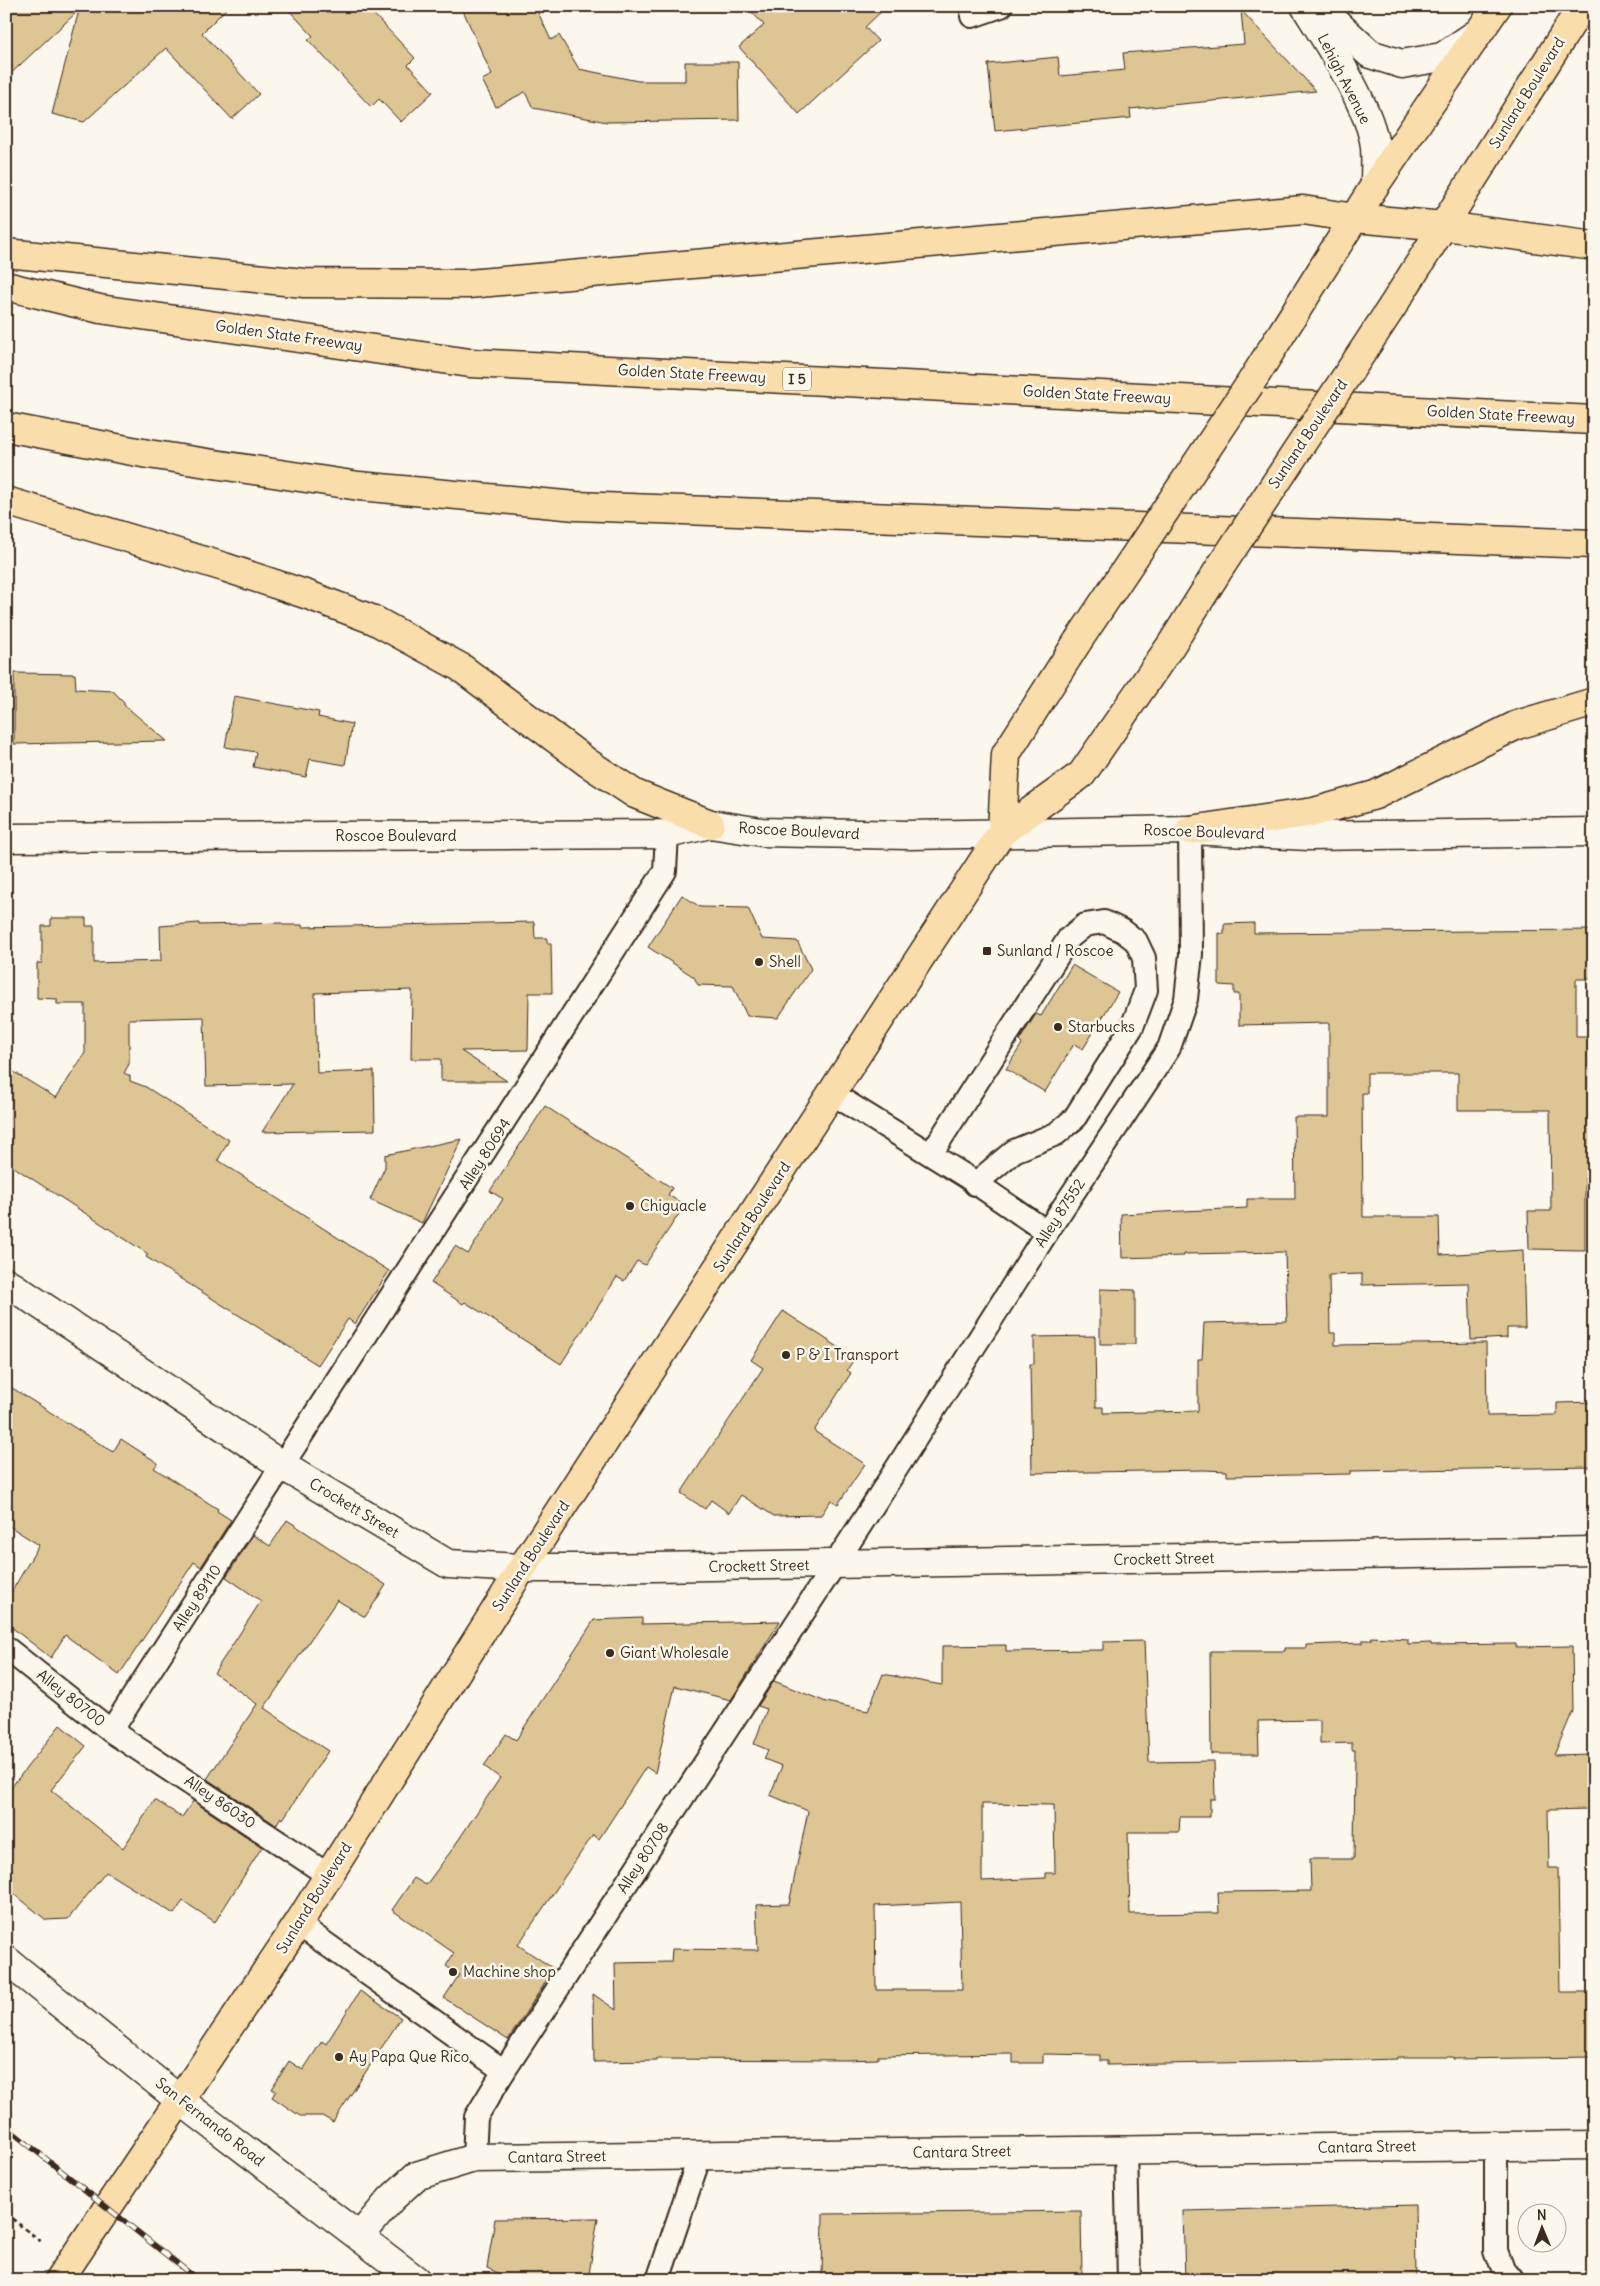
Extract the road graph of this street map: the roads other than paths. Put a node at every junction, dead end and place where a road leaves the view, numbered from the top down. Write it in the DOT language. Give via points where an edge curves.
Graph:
graph roads {
  1 [pos="1001,6"];
  2 [pos="1305,6"];
  3 [pos="1318,6"];
  4 [pos="1497,6"];
  5 [pos="1582,6"];
  6 [pos="972,16"];
  7 [pos="1476,34"];
  8 [pos="1375,185"];
  9 [pos="1354,218"];
  10 [pos="1444,226"];
  11 [pos="1594,246"];
  12 [pos="6,253"];
  13 [pos="6,286"];
  14 [pos="1594,420"];
  15 [pos="6,427"];
  16 [pos="6,501"];
  17 [pos="1594,544"];
  18 [pos="1594,702"];
  19 [pos="710,824"];
  20 [pos="1190,830"];
  21 [pos="1002,832"];
  22 [pos="1594,832"];
  23 [pos="667,834"];
  24 [pos="6,838"];
  25 [pos="833,1094"];
  26 [pos="931,1154"];
  27 [pos="975,1184"];
  28 [pos="1047,1232"];
  29 [pos="6,1282"];
  30 [pos="283,1466"];
  31 [pos="1594,1551"];
  32 [pos="834,1565"];
  33 [pos="522,1568"];
  34 [pos="6,1648"];
  35 [pos="112,1730"];
  36 [pos="328,1875"];
  37 [pos="298,1924"];
  38 [pos="6,1960"];
  39 [pos="504,2071"];
  40 [pos="181,2101"];
  41 [pos="1594,2145"];
  42 [pos="1496,2146"];
  43 [pos="1126,2150"];
  44 [pos="700,2155"];
  45 [pos="474,2158"];
  46 [pos="360,2236"];
  47 [pos="59,2280"];
  48 [pos="416,2280"];
  49 [pos="658,2280"];
  50 [pos="1129,2280"];
  51 [pos="1514,2280"];
  1 -- 6 [label="lane"];
  2 -- 8 [label="street, Lehigh Avenue" via="1331,48 1365,115 1374,145"];
  3 -- 7 [label="street, Lehigh Avenue" via="1370,54 1402,64 1442,57"];
  4 -- 7 [label="main road, Sunland Boulevard"];
  5 -- 10 [label="main road, Sunland Boulevard"];
  7 -- 8 [label="main road, Sunland Boulevard"];
  8 -- 9 [label="main road, Sunland Boulevard"];
  9 -- 10 [label="main road"];
  9 -- 12 [label="main road" via="1303,210 468,284 304,283"];
  9 -- 21 [label="main road, Sunland Boulevard, bridge" via="1250,384 1078,640 1006,754"];
  10 -- 11 [label="main road"];
  10 -- 21 [label="main road, Sunland Boulevard, bridge" via="1171,645 1082,774"];
  13 -- 14 [label="main road, Golden State Freeway / I 5" via="100,309 470,363"];
  15 -- 17 [label="main road" via="148,454 359,486 576,506"];
  16 -- 19 [label="main road" via="233,570 374,620 460,667 588,763 635,794"];
  18 -- 20 [label="main road" via="1517,725 1375,795 1314,812"];
  19 -- 21 [label="street, Roscoe Boulevard" via="762,832"];
  19 -- 23 [label="street, Roscoe Boulevard"];
  20 -- 21 [label="street, Roscoe Boulevard"];
  20 -- 22 [label="street, Roscoe Boulevard" via="1309,836"];
  20 -- 28 [label="lane, Alley 87552" via="1191,954 1186,999 1172,1042"];
  21 -- 25 [label="main road, Sunland Boulevard"];
  23 -- 24 [label="street, Roscoe Boulevard"];
  23 -- 30 [label="lane, Alley 80694" via="665,871"];
  25 -- 26 [label="lane"];
  25 -- 33 [label="main road, Sunland Boulevard"];
  26 -- 27 [label="lane"];
  26 -- 27 [label="lane" via="1069,938 1085,925 1104,922 1123,931 1136,941 1144,958 1146,990 1132,1027 1074,1119 1056,1134 1014,1151"];
  27 -- 28 [label="lane"];
  28 -- 32 [label="lane, Alley 87552"];
  29 -- 30 [label="street, Crockett Street"];
  30 -- 33 [label="street, Crockett Street" via="448,1564"];
  30 -- 35 [label="lane, Alley 89110"];
  31 -- 32 [label="street, Crockett Street"];
  32 -- 33 [label="street, Crockett Street"];
  32 -- 39 [label="lane, Alley 80708"];
  33 -- 36 [label="main road, Sunland Boulevard"];
  34 -- 35 [label="lane, Alley 80700"];
  35 -- 36 [label="lane, Alley 86030"];
  36 -- 37 [label="main road, Sunland Boulevard"];
  37 -- 39 [label="lane"];
  37 -- 40 [label="main road, Sunland Boulevard"];
  38 -- 40 [label="street, San Fernando Road"];
  39 -- 45 [label="lane, Alley 80708" via="476,2118"];
  40 -- 46 [label="street, San Fernando Road"];
  40 -- 47 [label="main road, Sunland Boulevard"];
  41 -- 42 [label="street, Cantara Street"];
  42 -- 43 [label="street, Cantara Street"];
  42 -- 51 [label="lane" via="1496,2251 1504,2272"];
  43 -- 44 [label="street, Cantara Street"];
  43 -- 50 [label="lane"];
  44 -- 45 [label="street, Cantara Street"];
  44 -- 49 [label="lane"];
  45 -- 46 [label="street, Cantara Street" via="416,2176"];
  46 -- 48 [label="street, San Fernando Road"];
}
